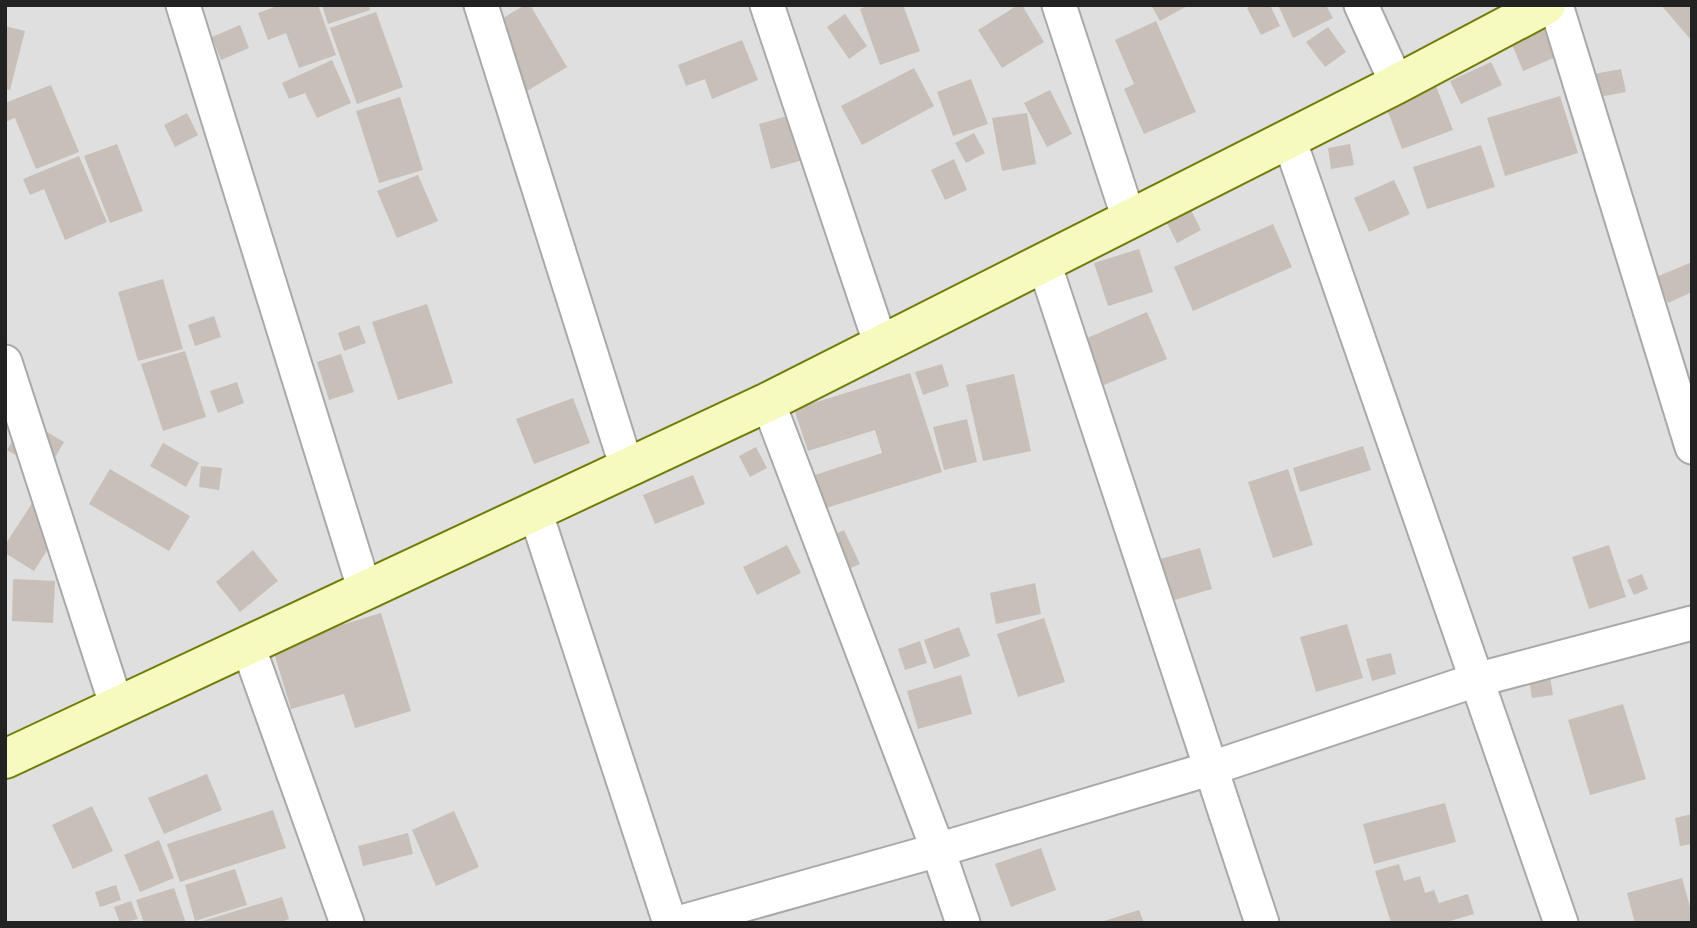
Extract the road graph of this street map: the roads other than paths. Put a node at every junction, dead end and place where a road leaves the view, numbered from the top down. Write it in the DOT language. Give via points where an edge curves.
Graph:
graph roads {
  1 [pos="183,5"];
  2 [pos="481,5"];
  3 [pos="768,5"];
  4 [pos="1059,5"];
  5 [pos="1361,5"];
  6 [pos="1546,5"];
  7 [pos="1556,5"];
  8 [pos="1397,84"];
  9 [pos="1289,139"];
  10 [pos="1129,219"];
  11 [pos="1044,263"];
  12 [pos="881,345"];
  13 [pos="5,362"];
  14 [pos="768,402"];
  15 [pos="17,436"];
  16 [pos="1692,447"];
  17 [pos="627,468"];
  18 [pos="535,511"];
  19 [pos="365,591"];
  20 [pos="1692,623"];
  21 [pos="248,646"];
  22 [pos="1476,680"];
  23 [pos="117,707"];
  24 [pos="5,759"];
  25 [pos="1209,769"];
  26 [pos="938,850"];
  27 [pos="346,923"];
  28 [pos="670,923"];
  29 [pos="678,923"];
  30 [pos="963,923"];
  31 [pos="1262,923"];
  32 [pos="1561,923"];
  1 -- 19 [label="street"];
  2 -- 17 [label="street"];
  3 -- 12 [label="street"];
  4 -- 10 [label="street"];
  5 -- 8 [label="street"];
  6 -- 8 [label="street"];
  7 -- 16 [label="street"];
  8 -- 9 [label="street"];
  9 -- 10 [label="street"];
  9 -- 22 [label="street"];
  10 -- 11 [label="street"];
  11 -- 12 [label="street"];
  11 -- 25 [label="street"];
  12 -- 14 [label="street"];
  13 -- 15 [label="street"];
  14 -- 17 [label="street"];
  14 -- 26 [label="street"];
  15 -- 23 [label="street"];
  17 -- 18 [label="street"];
  18 -- 19 [label="street"];
  18 -- 28 [label="street"];
  19 -- 21 [label="street"];
  20 -- 22 [label="street"];
  21 -- 23 [label="street"];
  21 -- 27 [label="street"];
  22 -- 25 [label="street"];
  22 -- 32 [label="street"];
  23 -- 24 [label="street"];
  25 -- 26 [label="street"];
  25 -- 31 [label="street"];
  26 -- 29 [label="street"];
  26 -- 30 [label="street"];
}
